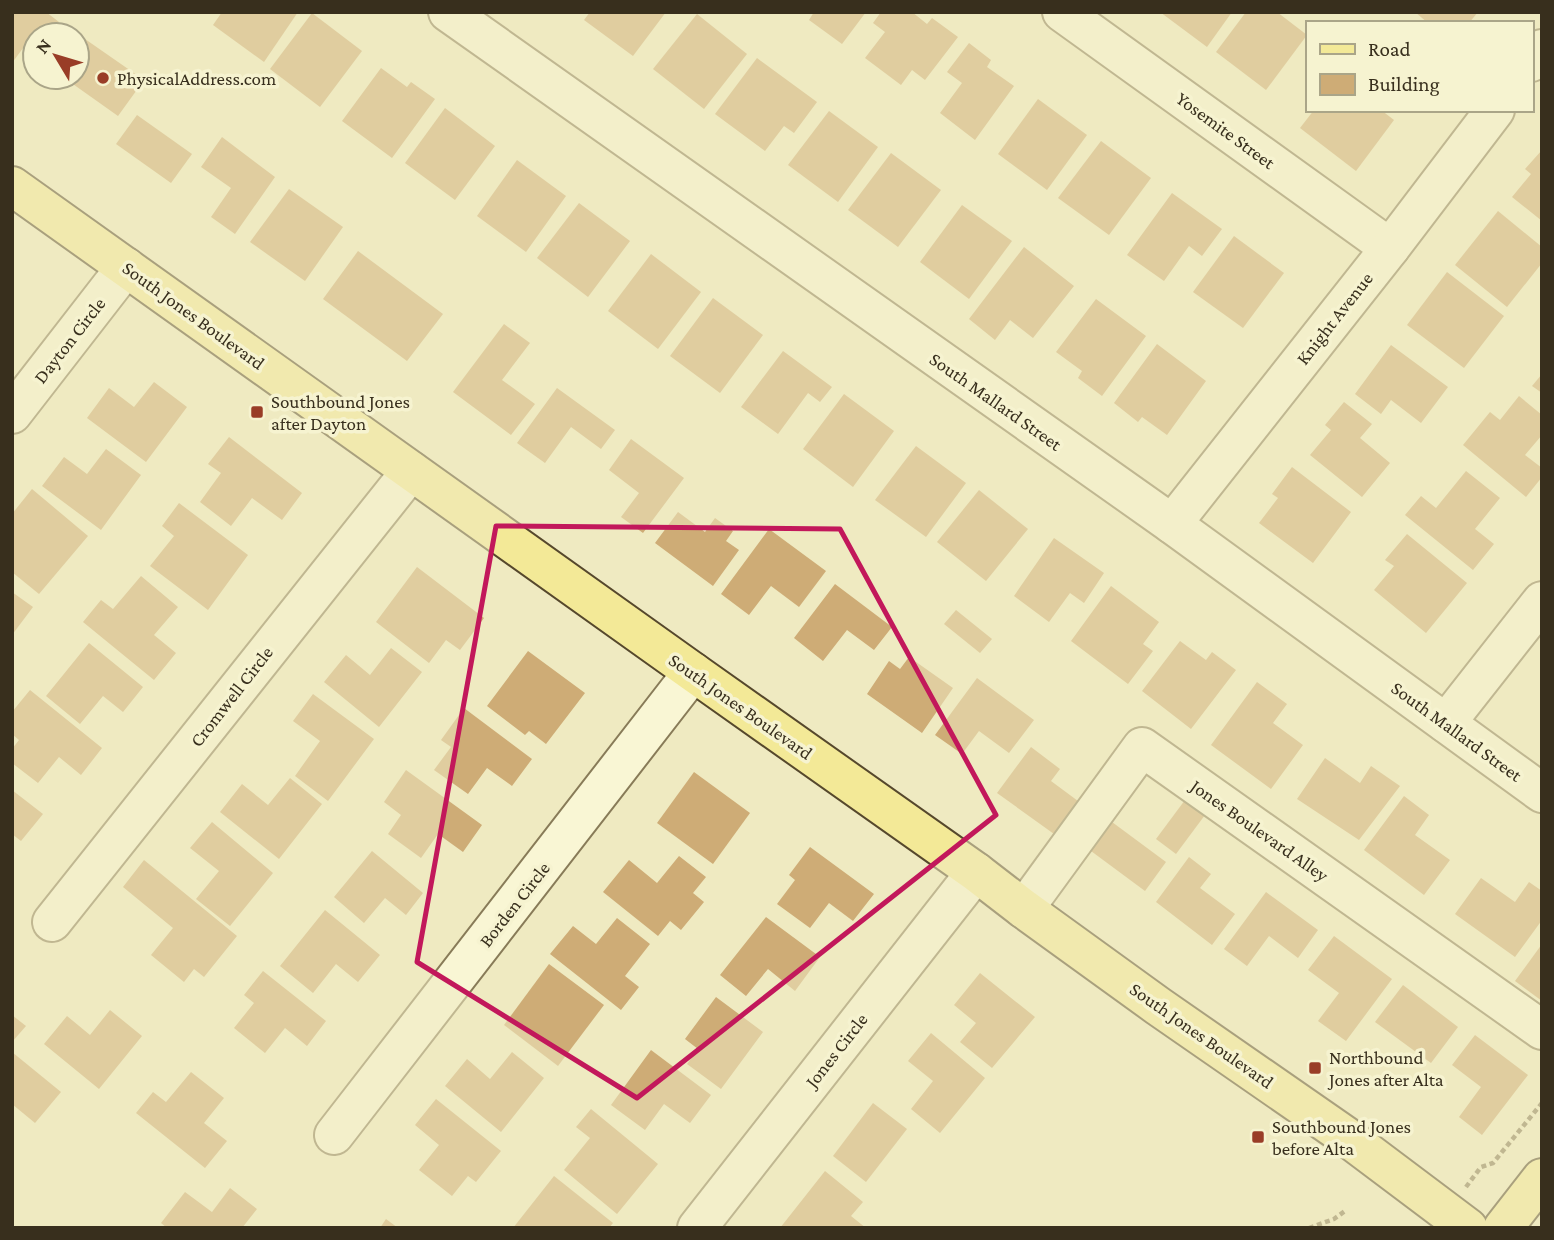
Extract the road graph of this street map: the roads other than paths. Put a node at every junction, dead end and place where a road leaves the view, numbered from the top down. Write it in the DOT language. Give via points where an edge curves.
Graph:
graph roads {
  1 [pos="448,12"];
  2 [pos="1062,12"];
  3 [pos="1493,112"];
  4 [pos="12,186"];
  5 [pos="1390,248"];
  6 [pos="126,267"];
  7 [pos="12,414"];
  8 [pos="411,471"];
  9 [pos="1172,524"];
  10 [pos="1542,601"];
  11 [pos="693,672"];
  12 [pos="1446,723"];
  13 [pos="1542,793"];
  14 [pos="976,872"];
  15 [pos="1024,909"];
  16 [pos="52,922"];
  17 [pos="1542,1030"];
  18 [pos="334,1135"];
  19 [pos="1542,1178"];
  20 [pos="696,1228"];
  21 [pos="1468,1228"];
  22 [pos="1503,1228"];
  1 -- 9 [label="street, South Mallard Street"];
  2 -- 5 [label="street, Yosemite Street"];
  3 -- 5 [label="street, Knight Avenue"];
  4 -- 6 [label="main road, South Jones Boulevard"];
  5 -- 9 [label="street, Knight Avenue"];
  6 -- 7 [label="street, Dayton Circle"];
  6 -- 8 [label="main road, South Jones Boulevard"];
  8 -- 11 [label="main road, South Jones Boulevard"];
  8 -- 16 [label="street, Cromwell Circle"];
  9 -- 12 [label="street, South Mallard Street"];
  10 -- 12 [label="street"];
  11 -- 14 [label="main road, South Jones Boulevard"];
  11 -- 18 [label="street, Borden Circle"];
  12 -- 13 [label="street, South Mallard Street"];
  14 -- 15 [label="main road, South Jones Boulevard"];
  14 -- 20 [label="street, Jones Circle"];
  15 -- 17 [label="street, Jones Boulevard Alley" via="1142,747"];
  15 -- 21 [label="main road, South Jones Boulevard"];
  19 -- 22 [label="main road"];
}
